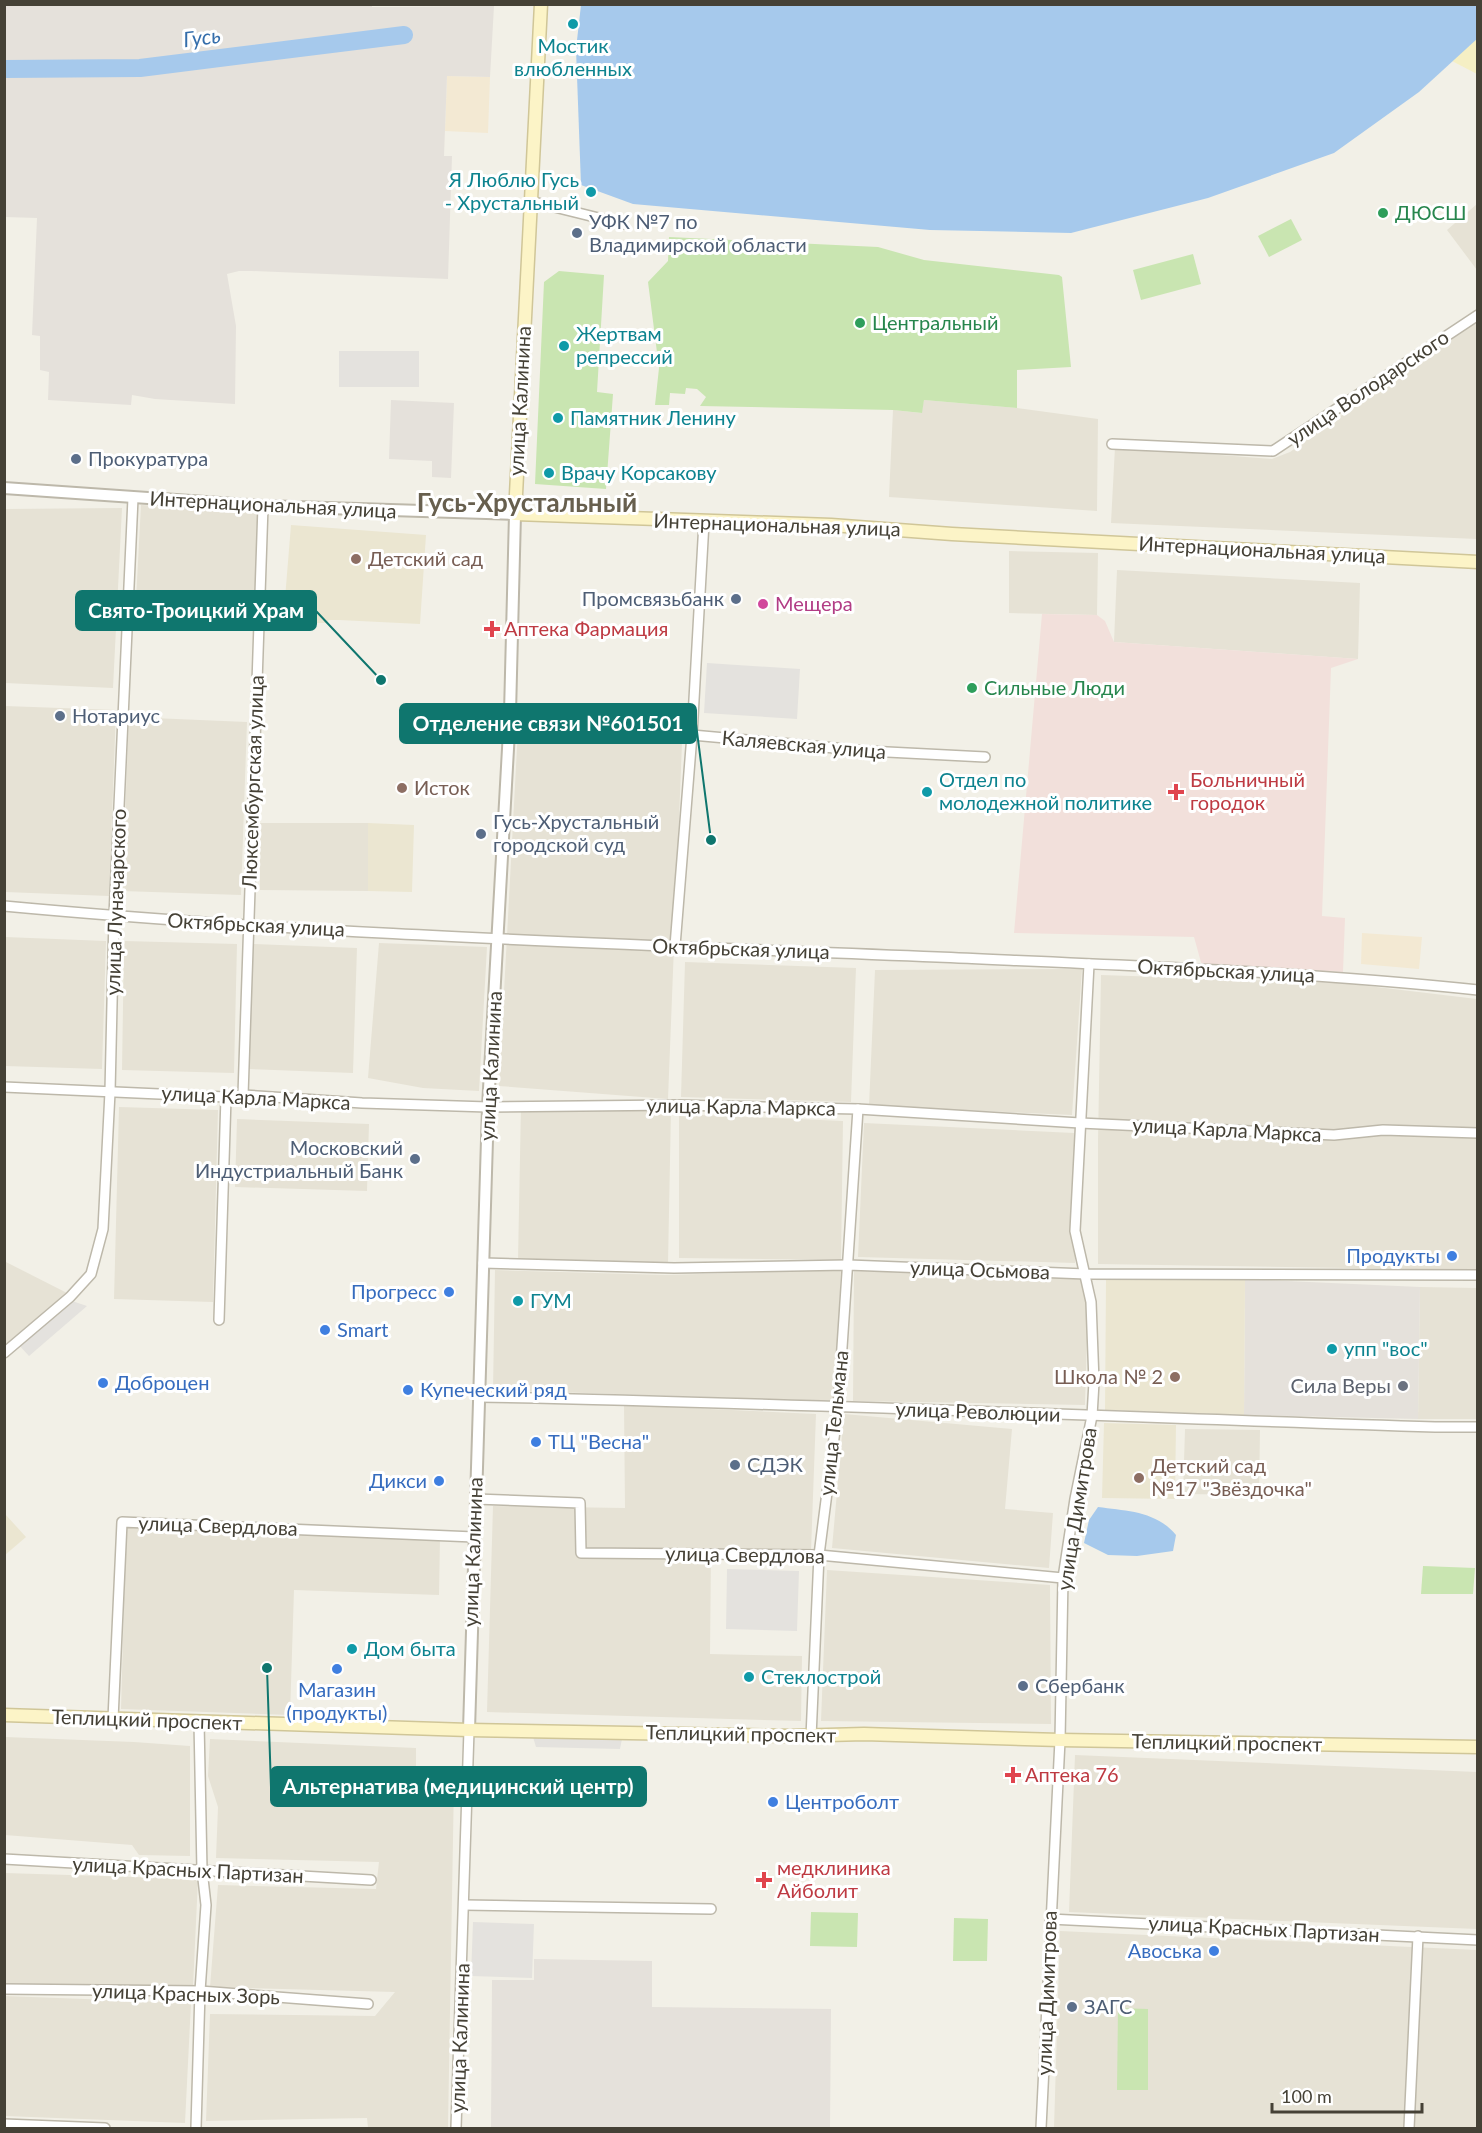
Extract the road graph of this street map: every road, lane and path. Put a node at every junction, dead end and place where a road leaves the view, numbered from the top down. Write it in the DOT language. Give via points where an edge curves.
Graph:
graph roads {
  1 [pos="541,4"];
  2 [pos="530,201"];
  3 [pos="622,224"];
  4 [pos="1478,315"];
  5 [pos="1112,444"];
  6 [pos="4,488"];
  7 [pos="134,498"];
  8 [pos="263,506"];
  9 [pos="515,514"];
  10 [pos="704,522"];
  11 [pos="1478,562"];
  12 [pos="551,726"];
  13 [pos="692,735"];
  14 [pos="985,757"];
  15 [pos="4,906"];
  16 [pos="114,916"];
  17 [pos="248,924"];
  18 [pos="498,939"];
  19 [pos="675,946"];
  20 [pos="1089,963"];
  21 [pos="1478,990"];
  22 [pos="4,1087"];
  23 [pos="110,1092"];
  24 [pos="243,1095"];
  25 [pos="226,1097"];
  26 [pos="488,1107"];
  27 [pos="858,1109"];
  28 [pos="1080,1124"];
  29 [pos="1478,1133"];
  30 [pos="483,1263"];
  31 [pos="848,1265"];
  32 [pos="1086,1274"];
  33 [pos="1478,1275"];
  34 [pos="219,1320"];
  35 [pos="4,1353"];
  36 [pos="479,1397"];
  37 [pos="838,1407"];
  38 [pos="1092,1416"];
  39 [pos="1478,1427"];
  40 [pos="476,1499"];
  41 [pos="474,1537"];
  42 [pos="819,1555"];
  43 [pos="1064,1578"];
  44 [pos="4,1714"];
  45 [pos="113,1719"];
  46 [pos="199,1722"];
  47 [pos="469,1730"];
  48 [pos="812,1737"];
  49 [pos="1060,1740"];
  50 [pos="1478,1747"];
  51 [pos="4,1859"];
  52 [pos="202,1870"];
  53 [pos="371,1880"];
  54 [pos="464,1905"];
  55 [pos="711,1909"];
  56 [pos="1050,1918"];
  57 [pos="1418,1936"];
  58 [pos="1478,1940"];
  59 [pos="4,1989"];
  60 [pos="200,1991"];
  61 [pos="368,2004"];
  62 [pos="4,2124"];
  63 [pos="105,2128"];
  64 [pos="196,2128"];
  65 [pos="456,2128"];
  66 [pos="1041,2128"];
  67 [pos="1409,2128"];
  1 -- 2 [label="main road, улица Калинина"];
  2 -- 3 [label="street"];
  2 -- 9 [label="main road, улица Калинина"];
  4 -- 5 [label="street, улица Володарского" via="1273,451"];
  6 -- 7 [label="street, Интернациональная улица"];
  7 -- 8 [label="street, Интернациональная улица"];
  7 -- 16 [label="street, улица Луначарского"];
  8 -- 9 [label="street, Интернациональная улица"];
  8 -- 17 [label="street, Люксембургская улица"];
  9 -- 10 [label="main road, Интернациональная улица"];
  9 -- 18 [label="street, улица Калинина"];
  10 -- 11 [label="main road, Интернациональная улица" via="831,525"];
  10 -- 13 [label="street"];
  12 -- 13 [label="street, Каляевская улица"];
  13 -- 14 [label="street, Каляевская улица"];
  13 -- 19 [label="street"];
  15 -- 16 [label="street, Октябрьская улица"];
  16 -- 17 [label="street, Октябрьская улица"];
  16 -- 23 [label="street, улица Луначарского"];
  17 -- 18 [label="street, Октябрьская улица"];
  17 -- 24 [label="street, Люксембургская улица"];
  18 -- 19 [label="street, Октябрьская улица"];
  18 -- 26 [label="street, улица Калинина"];
  19 -- 20 [label="street, Октябрьская улица"];
  20 -- 21 [label="street, Октябрьская улица" via="1345,977"];
  20 -- 28 [label="street, улица Димитрова"];
  22 -- 23 [label="street, улица Карла Маркса"];
  23 -- 25 [label="street, улица Карла Маркса"];
  23 -- 35 [label="street, улица Луначарского" via="103,1228 91,1274"];
  24 -- 25 [label="street, улица Карла Маркса"];
  24 -- 26 [label="street, улица Карла Маркса"];
  25 -- 34 [label="street"];
  26 -- 27 [label="street, улица Карла Маркса" via="677,1105"];
  26 -- 30 [label="street, улица Калинина"];
  27 -- 28 [label="street, улица Карла Маркса"];
  27 -- 31 [label="street, улица Тельмана"];
  28 -- 29 [label="street, улица Карла Маркса" via="1334,1135 1383,1130"];
  28 -- 32 [label="street, улица Димитрова" via="1075,1231"];
  30 -- 31 [label="street, улица Осьмова" via="674,1268"];
  30 -- 36 [label="street, улица Калинина"];
  31 -- 32 [label="street, улица Осьмова"];
  31 -- 37 [label="street, улица Тельмана"];
  32 -- 33 [label="street, улица Осьмова"];
  32 -- 38 [label="street, улица Димитрова" via="1094,1347"];
  36 -- 37 [label="street, улица Революции"];
  36 -- 40 [label="street, улица Калинина"];
  37 -- 38 [label="street, улица Революции"];
  37 -- 42 [label="street, улица Тельмана"];
  38 -- 39 [label="street, улица Революции"];
  38 -- 43 [label="street, улица Димитрова"];
  40 -- 41 [label="street, улица Калинина"];
  40 -- 42 [label="street, улица Свердлова" via="580,1503 581,1553"];
  41 -- 45 [label="street, улица Свердлова" via="123,1522"];
  41 -- 47 [label="street, улица Калинина"];
  42 -- 43 [label="street, улица Свердлова"];
  42 -- 48 [label="street, улица Тельмана"];
  43 -- 49 [label="street, улица Димитрова"];
  44 -- 45 [label="main road, Теплицкий проспект"];
  45 -- 46 [label="main road, Теплицкий проспект"];
  46 -- 47 [label="main road, Теплицкий проспект"];
  46 -- 52 [label="street"];
  47 -- 48 [label="main road, Теплицкий проспект"];
  47 -- 54 [label="street, улица Калинина"];
  48 -- 49 [label="main road, Теплицкий проспект" via="864,1734"];
  49 -- 50 [label="main road, Теплицкий проспект"];
  49 -- 56 [label="street, улица Димитрова"];
  51 -- 52 [label="street, улица Красных Партизан"];
  52 -- 53 [label="street, улица Красных Партизан"];
  52 -- 60 [label="street" via="206,1905"];
  54 -- 55 [label="street"];
  54 -- 65 [label="street, улица Калинина"];
  56 -- 57 [label="street, улица Красных Партизан"];
  56 -- 66 [label="street, улица Димитрова"];
  57 -- 58 [label="street, улица Красных Партизан"];
  57 -- 67 [label="street"];
  59 -- 60 [label="street, улица Красных Зорь"];
  60 -- 61 [label="street, улица Красных Зорь"];
  60 -- 64 [label="street"];
  62 -- 63 [label="street"];
}
